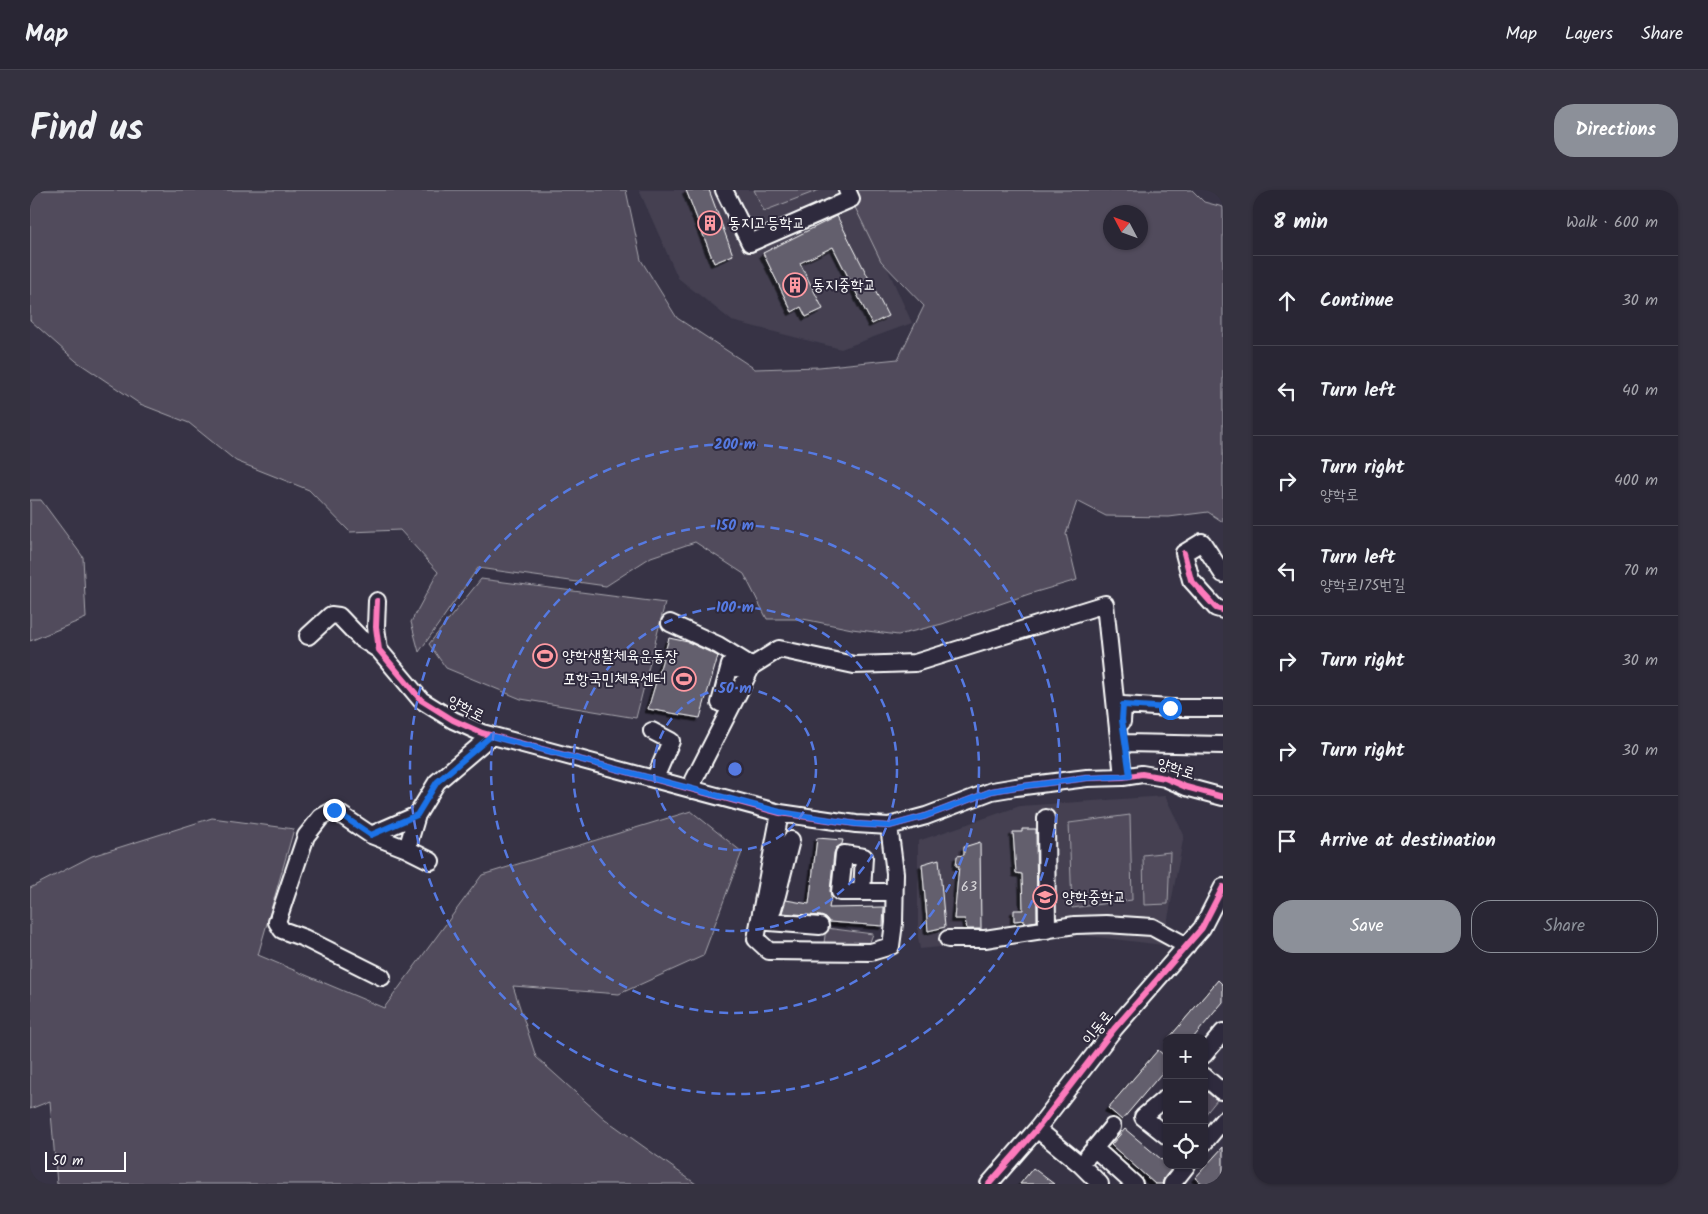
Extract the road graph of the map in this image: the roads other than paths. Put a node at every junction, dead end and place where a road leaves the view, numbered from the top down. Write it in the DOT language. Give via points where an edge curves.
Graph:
graph roads {
  1 [pos="724,190"];
  2 [pos="847,190"];
  3 [pos="1223,574"];
  4 [pos="377,601"];
  5 [pos="1223,610"];
  6 [pos="670,623"];
  7 [pos="308,636"];
  8 [pos="379,650"];
  9 [pos="751,669"];
  10 [pos="720,702"];
  11 [pos="1223,708"];
  12 [pos="652,731"];
  13 [pos="491,736"];
  14 [pos="1126,743"];
  15 [pos="1223,745"];
  16 [pos="1127,777"];
  17 [pos="655,778"];
  18 [pos="692,790"];
  19 [pos="1223,797"];
  20 [pos="780,812"];
  21 [pos="417,815"];
  22 [pos="1046,818"];
  23 [pos="889,826"];
  24 [pos="371,835"];
  25 [pos="791,840"];
  26 [pos="407,849"];
  27 [pos="431,861"];
  28 [pos="1223,887"];
  29 [pos="862,891"];
  30 [pos="894,892"];
  31 [pos="771,893"];
  32 [pos="820,926"];
  33 [pos="1047,930"];
  34 [pos="948,939"];
  35 [pos="1187,946"];
  36 [pos="382,977"];
  37 [pos="1220,1040"];
  38 [pos="1208,1051"];
  39 [pos="1207,1079"];
  40 [pos="1223,1088"];
  41 [pos="1163,1100"];
  42 [pos="1223,1120"];
  43 [pos="1112,1127"];
  44 [pos="1037,1129"];
  45 [pos="1163,1133"];
  46 [pos="1208,1134"];
  47 [pos="1094,1148"];
  48 [pos="1080,1166"];
  49 [pos="1183,1169"];
  50 [pos="989,1184"];
  51 [pos="1100,1184"];
  52 [pos="1134,1184"];
  53 [pos="1172,1184"];
  1 -- 2 [label="street" via="750,243 851,199"];
  3 -- 5 [label="street" via="1202,542 1184,554 1190,580 1216,608"];
  4 -- 8 [label="street"];
  6 -- 9 [label="street" via="718,645"];
  7 -- 8 [label="street, 양학로" via="330,614 339,616 360,638"];
  8 -- 13 [label="street, 양학로" via="421,700 453,720"];
  9 -- 10 [label="street" via="730,665"];
  9 -- 16 [label="street" via="779,649 854,665 915,663 1105,604"];
  9 -- 18 [label="street" via="694,780"];
  11 -- 14 [label="street" via="1123,705"];
  12 -- 17 [label="street" via="671,741"];
  13 -- 17 [label="street, 양학로"];
  13 -- 21 [label="street" via="437,782"];
  14 -- 15 [label="street"];
  14 -- 16 [label="street"];
  16 -- 19 [label="street, 양학로" via="1142,774 1165,778"];
  16 -- 23 [label="street, 양학로" via="1087,778 992,791"];
  17 -- 18 [label="street, 양학로"];
  18 -- 20 [label="street, 양학로"];
  20 -- 23 [label="street, 양학로"];
  20 -- 31 [label="street"];
  21 -- 24 [label="street"];
  21 -- 26 [label="street"];
  22 -- 33 [label="street"];
  23 -- 30 [label="street"];
  24 -- 26 [label="street"];
  24 -- 36 [label="street" via="334,810 321,817 306,836 277,922 282,930"];
  25 -- 31 [label="street"];
  26 -- 27 [label="street"];
  28 -- 35 [label="street, 이동로" via="1202,928"];
  29 -- 30 [label="street"];
  30 -- 31 [label="street" via="891,946 871,952 769,951 756,939"];
  31 -- 32 [label="street" via="769,922"];
  33 -- 34 [label="street" via="986,939"];
  33 -- 35 [label="street" via="1075,925 1152,927"];
  35 -- 44 [label="street, 이동로" via="1114,1029"];
  37 -- 38 [label="street"];
  39 -- 40 [label="street" via="1221,1091"];
  41 -- 45 [label="street" via="1143,1117"];
  42 -- 46 [label="street"];
  43 -- 47 [label="street"];
  44 -- 48 [label="street"];
  44 -- 50 [label="street, 이동로"];
  47 -- 48 [label="street"];
  47 -- 52 [label="street"];
  48 -- 51 [label="street"];
  49 -- 53 [label="street"];
}
